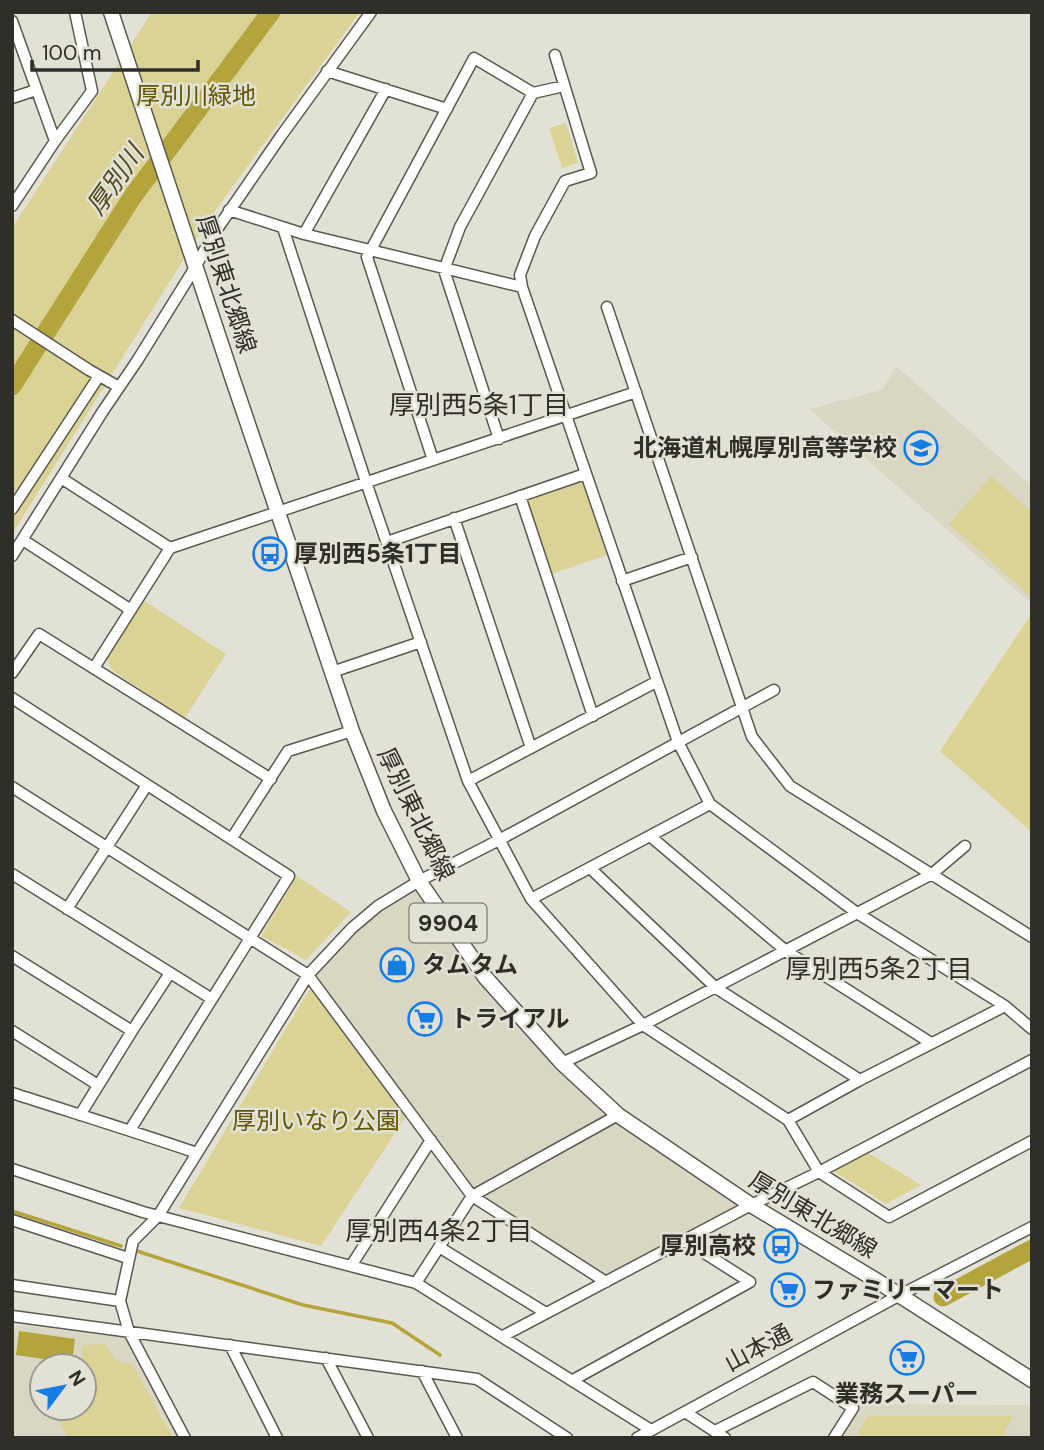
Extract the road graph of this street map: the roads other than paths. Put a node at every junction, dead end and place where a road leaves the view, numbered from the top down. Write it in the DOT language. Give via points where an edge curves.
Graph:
graph roads {
  1 [pos="75,12"];
  2 [pos="111,12"];
  3 [pos="371,12"];
  4 [pos="12,21"];
  5 [pos="555,55"];
  6 [pos="327,71"];
  7 [pos="564,86"];
  8 [pos="386,89"];
  9 [pos="36,90"];
  10 [pos="533,93"];
  11 [pos="12,99"];
  12 [pos="447,109"];
  13 [pos="55,141"];
  14 [pos="12,206"];
  15 [pos="229,210"];
  16 [pos="283,228"];
  17 [pos="304,234"];
  18 [pos="370,251"];
  19 [pos="196,266"];
  20 [pos="444,270"];
  21 [pos="522,288"];
  22 [pos="607,307"];
  23 [pos="12,320"];
  24 [pos="94,373"];
  25 [pos="119,387"];
  26 [pos="636,392"];
  27 [pos="565,416"];
  28 [pos="499,439"];
  29 [pos="433,460"];
  30 [pos="585,474"];
  31 [pos="61,478"];
  32 [pos="366,482"];
  33 [pos="520,496"];
  34 [pos="12,509"];
  35 [pos="278,511"];
  36 [pos="454,518"];
  37 [pos="23,540"];
  38 [pos="387,542"];
  39 [pos="170,548"];
  40 [pos="12,556"];
  41 [pos="692,557"];
  42 [pos="622,581"];
  43 [pos="131,610"];
  44 [pos="421,642"];
  45 [pos="94,668"];
  46 [pos="332,672"];
  47 [pos="12,673"];
  48 [pos="656,682"];
  49 [pos="774,690"];
  50 [pos="12,698"];
  51 [pos="743,708"];
  52 [pos="593,716"];
  53 [pos="352,731"];
  54 [pos="678,742"];
  55 [pos="531,748"];
  56 [pos="271,779"];
  57 [pos="468,781"];
  58 [pos="148,785"];
  59 [pos="12,787"];
  60 [pos="710,804"];
  61 [pos="650,836"];
  62 [pos="232,838"];
  63 [pos="499,840"];
  64 [pos="965,846"];
  65 [pos="107,848"];
  66 [pos="590,868"];
  67 [pos="12,874"];
  68 [pos="932,874"];
  69 [pos="419,881"];
  70 [pos="531,899"];
  71 [pos="67,909"];
  72 [pos="857,913"];
  73 [pos="1032,937"];
  74 [pos="250,939"];
  75 [pos="786,951"];
  76 [pos="12,956"];
  77 [pos="170,973"];
  78 [pos="308,975"];
  79 [pos="716,988"];
  80 [pos="212,999"];
  81 [pos="1005,1006"];
  82 [pos="643,1026"];
  83 [pos="1032,1029"];
  84 [pos="12,1031"];
  85 [pos="132,1031"];
  86 [pos="931,1043"];
  87 [pos="1032,1060"];
  88 [pos="562,1063"];
  89 [pos="860,1080"];
  90 [pos="98,1085"];
  91 [pos="12,1093"];
  92 [pos="80,1115"];
  93 [pos="618,1115"];
  94 [pos="788,1120"];
  95 [pos="130,1130"];
  96 [pos="431,1140"];
  97 [pos="1032,1141"];
  98 [pos="197,1153"];
  99 [pos="12,1169"];
  100 [pos="819,1172"];
  101 [pos="472,1196"];
  102 [pos="751,1205"];
  103 [pos="158,1216"];
  104 [pos="12,1220"];
  105 [pos="1032,1227"];
  106 [pos="684,1240"];
  107 [pos="439,1247"];
  108 [pos="128,1258"];
  109 [pos="351,1266"];
  110 [pos="606,1282"];
  111 [pos="416,1283"];
  112 [pos="12,1285"];
  113 [pos="900,1295"];
  114 [pos="120,1301"];
  115 [pos="546,1313"];
  116 [pos="12,1316"];
  117 [pos="129,1332"];
  118 [pos="503,1336"];
  119 [pos="230,1345"];
  120 [pos="326,1358"];
  121 [pos="422,1371"];
  122 [pos="573,1380"];
  123 [pos="1032,1380"];
  124 [pos="689,1415"];
  125 [pos="651,1430"];
  126 [pos="720,1435"];
  127 [pos="185,1438"];
  128 [pos="277,1438"];
  129 [pos="368,1438"];
  130 [pos="457,1438"];
  131 [pos="567,1438"];
  132 [pos="637,1438"];
  133 [pos="834,1438"];
  1 -- 13 [label="street" via="92,91"];
  2 -- 19 [label="main road, 厚別東北郷線 / 9904"];
  3 -- 6 [label="street"];
  4 -- 9 [label="street"];
  5 -- 7 [label="street"];
  6 -- 8 [label="street"];
  6 -- 15 [label="street"];
  7 -- 10 [label="street"];
  7 -- 21 [label="street" via="591,173 565,181 535,236 520,275"];
  8 -- 12 [label="street"];
  8 -- 17 [label="street"];
  9 -- 11 [label="street"];
  9 -- 13 [label="street"];
  10 -- 12 [label="street" via="474,58"];
  10 -- 20 [label="street" via="460,227"];
  12 -- 18 [label="street"];
  13 -- 14 [label="street"];
  15 -- 16 [label="street"];
  15 -- 19 [label="street"];
  16 -- 17 [label="street"];
  16 -- 32 [label="street"];
  17 -- 18 [label="street"];
  18 -- 20 [label="street"];
  18 -- 29 [label="street" via="367,257"];
  19 -- 25 [label="street"];
  19 -- 35 [label="main road, 厚別東北郷線 / 9904"];
  20 -- 21 [label="street"];
  20 -- 28 [label="street"];
  21 -- 27 [label="street"];
  22 -- 26 [label="street"];
  23 -- 24 [label="street"];
  24 -- 25 [label="street"];
  24 -- 34 [label="street"];
  25 -- 31 [label="street"];
  26 -- 27 [label="street"];
  26 -- 41 [label="street"];
  27 -- 28 [label="street"];
  27 -- 30 [label="street"];
  28 -- 29 [label="street"];
  29 -- 32 [label="street"];
  30 -- 33 [label="street"];
  30 -- 42 [label="street"];
  31 -- 37 [label="street"];
  31 -- 39 [label="street"];
  32 -- 35 [label="street"];
  32 -- 38 [label="street"];
  33 -- 36 [label="street"];
  33 -- 52 [label="street"];
  35 -- 39 [label="street"];
  35 -- 46 [label="main road, 厚別東北郷線 / 9904"];
  36 -- 38 [label="street"];
  36 -- 55 [label="street"];
  37 -- 40 [label="street"];
  37 -- 43 [label="street"];
  38 -- 44 [label="street"];
  39 -- 43 [label="street"];
  41 -- 42 [label="street"];
  41 -- 51 [label="street"];
  42 -- 48 [label="street"];
  43 -- 45 [label="street"];
  44 -- 46 [label="street"];
  44 -- 57 [label="street"];
  45 -- 47 [label="street" via="39,634"];
  45 -- 56 [label="street"];
  46 -- 53 [label="main road, 厚別東北郷線 / 9904"];
  48 -- 52 [label="street"];
  48 -- 54 [label="street"];
  49 -- 51 [label="street"];
  50 -- 58 [label="street"];
  51 -- 54 [label="street"];
  51 -- 68 [label="street" via="752,737 790,786"];
  52 -- 55 [label="street"];
  53 -- 56 [label="street" via="288,751"];
  53 -- 69 [label="main road, 厚別東北郷線 / 9904"];
  54 -- 60 [label="street"];
  54 -- 63 [label="street"];
  55 -- 57 [label="street"];
  56 -- 62 [label="street"];
  57 -- 63 [label="street"];
  58 -- 62 [label="street"];
  58 -- 65 [label="street"];
  59 -- 65 [label="street"];
  60 -- 61 [label="street"];
  60 -- 72 [label="street"];
  61 -- 66 [label="street"];
  61 -- 75 [label="street"];
  62 -- 74 [label="street" via="289,876"];
  63 -- 69 [label="street"];
  63 -- 70 [label="street"];
  64 -- 68 [label="street"];
  65 -- 71 [label="street"];
  65 -- 74 [label="street"];
  66 -- 70 [label="street"];
  66 -- 79 [label="street"];
  67 -- 71 [label="street"];
  68 -- 72 [label="street"];
  68 -- 73 [label="street"];
  69 -- 78 [label="street" via="352,928"];
  69 -- 88 [label="main road, 厚別東北郷線 / 9904" via="485,977"];
  70 -- 82 [label="street"];
  71 -- 77 [label="street"];
  72 -- 75 [label="street"];
  72 -- 81 [label="street"];
  74 -- 78 [label="street"];
  74 -- 80 [label="street"];
  75 -- 79 [label="street"];
  75 -- 86 [label="street"];
  76 -- 85 [label="street"];
  77 -- 80 [label="street"];
  77 -- 85 [label="street"];
  78 -- 96 [label="street"];
  78 -- 98 [label="street"];
  79 -- 82 [label="street"];
  79 -- 89 [label="street"];
  80 -- 95 [label="street"];
  81 -- 83 [label="street"];
  81 -- 86 [label="street"];
  82 -- 88 [label="street"];
  82 -- 94 [label="street"];
  84 -- 90 [label="street"];
  85 -- 90 [label="street"];
  86 -- 89 [label="street"];
  87 -- 100 [label="street"];
  88 -- 93 [label="main road, 厚別東北郷線 / 9904"];
  89 -- 94 [label="street"];
  90 -- 92 [label="street"];
  91 -- 92 [label="street"];
  92 -- 95 [label="street"];
  93 -- 101 [label="street"];
  93 -- 102 [label="main road, 厚別東北郷線 / 9904"];
  94 -- 100 [label="street"];
  95 -- 98 [label="street"];
  96 -- 101 [label="street"];
  96 -- 109 [label="street"];
  97 -- 100 [label="street" via="889,1217"];
  98 -- 103 [label="street"];
  99 -- 103 [label="street"];
  100 -- 102 [label="street"];
  101 -- 107 [label="street"];
  101 -- 110 [label="street"];
  102 -- 106 [label="street"];
  102 -- 113 [label="main road, 厚別東北郷線 / 9904"];
  103 -- 108 [label="street" via="132,1241"];
  103 -- 109 [label="street"];
  104 -- 108 [label="street"];
  105 -- 113 [label="street, 山本通"];
  106 -- 110 [label="street"];
  106 -- 122 [label="street" via="750,1282"];
  107 -- 111 [label="street"];
  107 -- 115 [label="street"];
  108 -- 114 [label="street"];
  109 -- 111 [label="street"];
  110 -- 115 [label="street"];
  111 -- 118 [label="street"];
  112 -- 114 [label="street"];
  113 -- 123 [label="main road, 厚別東北郷線 / 9904"];
  113 -- 124 [label="street, 山本通"];
  114 -- 117 [label="street"];
  115 -- 118 [label="street"];
  116 -- 117 [label="street"];
  117 -- 119 [label="street"];
  117 -- 127 [label="street"];
  118 -- 122 [label="street"];
  119 -- 120 [label="street"];
  119 -- 128 [label="street"];
  120 -- 121 [label="street"];
  120 -- 129 [label="street"];
  121 -- 130 [label="street"];
  121 -- 131 [label="street" via="477,1379"];
  122 -- 125 [label="street"];
  124 -- 125 [label="street, 山本通"];
  124 -- 126 [label="street"];
  125 -- 132 [label="street, 山本通"];
  126 -- 133 [label="street" via="813,1382 853,1408"];
}
